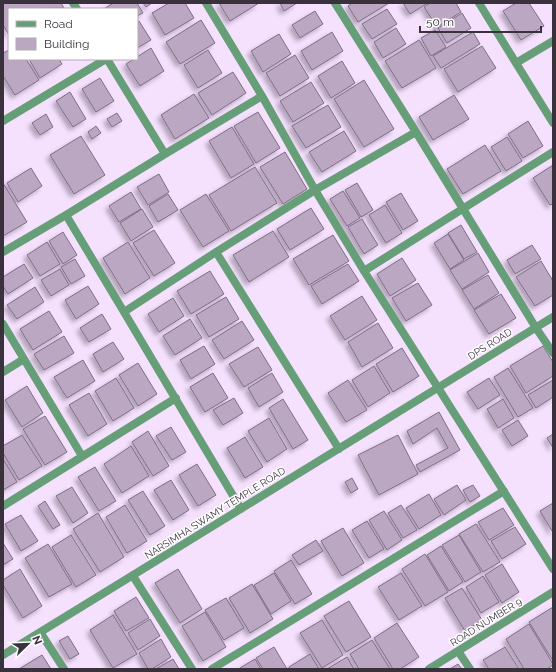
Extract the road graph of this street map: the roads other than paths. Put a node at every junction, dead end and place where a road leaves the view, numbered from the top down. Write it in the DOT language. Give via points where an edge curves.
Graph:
graph roads {
  1 [pos="206,3"];
  2 [pos="335,3"];
  3 [pos="479,3"];
  4 [pos="553,41"];
  5 [pos="105,60"];
  6 [pos="108,60"];
  7 [pos="516,63"];
  8 [pos="262,96"];
  9 [pos="3,121"];
  10 [pos="553,123"];
  11 [pos="416,132"];
  12 [pos="553,152"];
  13 [pos="165,154"];
  14 [pos="315,190"];
  15 [pos="463,209"];
  16 [pos="66,215"];
  17 [pos="3,252"];
  18 [pos="216,252"];
  19 [pos="364,271"];
  20 [pos="124,312"];
  21 [pos="553,317"];
  22 [pos="3,324"];
  23 [pos="536,328"];
  24 [pos="553,353"];
  25 [pos="24,359"];
  26 [pos="3,372"];
  27 [pos="438,388"];
  28 [pos="176,398"];
  29 [pos="339,449"];
  30 [pos="82,456"];
  31 [pos="504,491"];
  32 [pos="3,506"];
  33 [pos="241,509"];
  34 [pos="553,570"];
  35 [pos="133,576"];
  36 [pos="553,592"];
  37 [pos="40,632"];
  38 [pos="458,651"];
  39 [pos="3,656"];
  40 [pos="64,669"];
  41 [pos="192,669"];
  42 [pos="212,669"];
  43 [pos="429,669"];
  44 [pos="470,669"];
  1 -- 8 [label="street"];
  2 -- 11 [label="street"];
  3 -- 7 [label="street"];
  4 -- 7 [label="street"];
  5 -- 9 [label="street"];
  6 -- 13 [label="street"];
  7 -- 10 [label="street"];
  8 -- 13 [label="street"];
  8 -- 14 [label="street"];
  11 -- 14 [label="street"];
  11 -- 15 [label="street"];
  12 -- 15 [label="street"];
  13 -- 16 [label="street"];
  14 -- 18 [label="street"];
  14 -- 19 [label="street"];
  15 -- 19 [label="street"];
  15 -- 23 [label="street"];
  16 -- 17 [label="street"];
  16 -- 20 [label="street"];
  18 -- 20 [label="street"];
  18 -- 29 [label="street"];
  19 -- 27 [label="street"];
  20 -- 28 [label="street"];
  21 -- 23 [label="street, DPS ROAD"];
  22 -- 25 [label="street"];
  23 -- 24 [label="street"];
  23 -- 27 [label="street, DPS ROAD"];
  25 -- 26 [label="street"];
  25 -- 30 [label="street"];
  27 -- 29 [label="street, NARSIMHA SWAMY TEMPLE ROAD"];
  27 -- 31 [label="street"];
  28 -- 30 [label="street"];
  28 -- 33 [label="street"];
  29 -- 33 [label="street, NARSIMHA SWAMY TEMPLE ROAD"];
  30 -- 32 [label="street"];
  31 -- 34 [label="street"];
  31 -- 42 [label="street"];
  33 -- 35 [label="street, NARSIMHA SWAMY TEMPLE ROAD"];
  35 -- 37 [label="street, NARSIMHA SWAMY TEMPLE ROAD"];
  35 -- 41 [label="street"];
  36 -- 38 [label="street, ROAD NUMBER 9"];
  37 -- 39 [label="street, NARSIMHA SWAMY TEMPLE ROAD"];
  37 -- 40 [label="street"];
  38 -- 43 [label="street, ROAD NUMBER 9"];
  38 -- 44 [label="street"];
}
